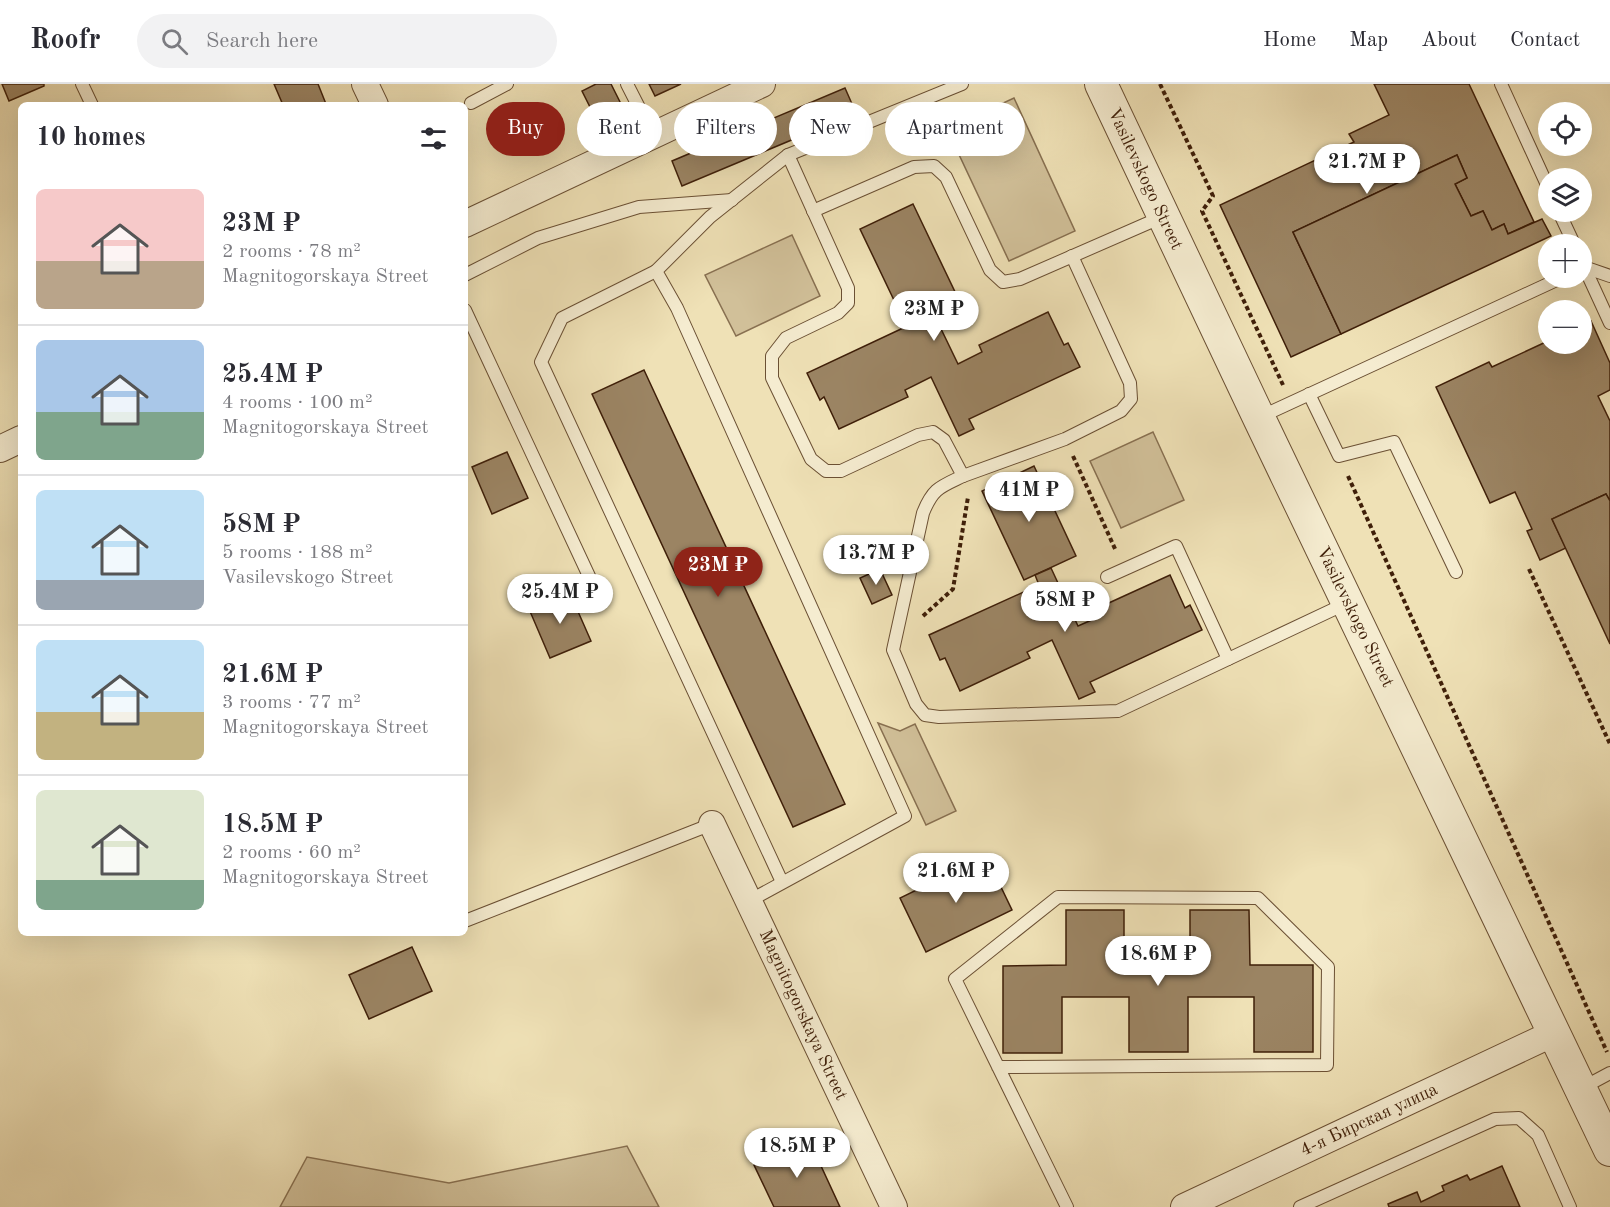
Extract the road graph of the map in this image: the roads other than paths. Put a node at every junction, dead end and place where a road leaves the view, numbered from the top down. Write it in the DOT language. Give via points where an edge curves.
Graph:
graph roads {
  1 [pos="82,84"];
  2 [pos="365,84"];
  3 [pos="507,84"];
  4 [pos="627,84"];
  5 [pos="762,84"];
  6 [pos="962,84"];
  7 [pos="1101,84"];
  8 [pos="1501,84"];
  9 [pos="91,102"];
  10 [pos="374,102"];
  11 [pos="636,102"];
  12 [pos="471,103"];
  13 [pos="662,131"];
  14 [pos="788,155"];
  15 [pos="609,156"];
  16 [pos="1539,168"];
  17 [pos="732,200"];
  18 [pos="813,211"];
  19 [pos="1163,216"];
  20 [pos="468,223"];
  21 [pos="1072,256"];
  22 [pos="1592,269"];
  23 [pos="656,271"];
  24 [pos="468,273"];
  25 [pos="1610,276"];
  26 [pos="1592,286"];
  27 [pos="1539,288"];
  28 [pos="468,316"];
  29 [pos="1610,323"];
  30 [pos="1308,394"];
  31 [pos="1259,418"];
  32 [pos="18,440"];
  33 [pos="0,449"];
  34 [pos="968,475"];
  35 [pos="1456,572"];
  36 [pos="1107,577"];
  37 [pos="595,589"];
  38 [pos="1348,603"];
  39 [pos="1228,659"];
  40 [pos="712,824"];
  41 [pos="782,882"];
  42 [pos="749,901"];
  43 [pos="468,920"];
  44 [pos="1554,1033"];
  45 [pos="998,1067"];
  46 [pos="1610,1073"];
  47 [pos="1581,1089"];
  48 [pos="1610,1150"];
  49 [pos="894,1207"];
  50 [pos="1067,1207"];
  51 [pos="1184,1207"];
  52 [pos="1300,1207"];
  53 [pos="1570,1207"];
  1 -- 9 [label="lane"];
  2 -- 10 [label="street"];
  3 -- 12 [label="lane"];
  4 -- 11 [label="lane"];
  5 -- 13 [label="street"];
  6 -- 14 [label="lane"];
  7 -- 19 [label="street, Vasilevskogo Street"];
  8 -- 16 [label="lane"];
  14 -- 17 [label="lane"];
  14 -- 18 [label="lane"];
  15 -- 20 [label="street"];
  17 -- 23 [label="lane"];
  17 -- 24 [label="lane" via="639,207 538,238"];
  18 -- 21 [label="lane" via="914,167 934,166 946,177 990,270 1003,282 1020,279"];
  18 -- 34 [label="lane" via="848,288 848,303 838,313 786,338 772,356 772,378 811,459 826,471 842,471 918,435 933,432 944,440"];
  19 -- 21 [label="lane"];
  19 -- 31 [label="street, Vasilevskogo Street"];
  21 -- 34 [label="lane" via="1130,382 1131,399 1121,411 1065,439"];
  22 -- 25 [label="lane"];
  23 -- 41 [label="lane" via="562,318 541,362"];
  23 -- 41 [label="lane" via="677,308 905,816"];
  26 -- 29 [label="lane"];
  27 -- 30 [label="lane"];
  28 -- 37 [label="lane"];
  30 -- 31 [label="lane"];
  30 -- 35 [label="lane" via="1339,456 1394,442"];
  31 -- 38 [label="street, Vasilevskogo Street"];
  32 -- 33 [label="street"];
  34 -- 39 [label="lane" via="939,488 928,499 893,650 916,704 925,715 1118,711"];
  36 -- 39 [label="lane" via="1176,546"];
  38 -- 39 [label="lane"];
  38 -- 44 [label="street, Vasilevskogo Street"];
  40 -- 42 [label="street, Magnitogorskaya Street"];
  40 -- 43 [label="lane"];
  41 -- 42 [label="lane"];
  42 -- 49 [label="street, Magnitogorskaya Street"];
  44 -- 47 [label="street, Vasilevskogo Street"];
  44 -- 51 [label="street, 4-я Бирская улица"];
  45 -- 45 [label="lane" via="955,980 1058,897 1258,898 1328,967 1327,1065"];
  45 -- 50 [label="lane"];
  46 -- 47 [label="lane"];
  47 -- 48 [label="street, Vasilevskogo Street"];
  52 -- 53 [label="lane" via="1495,1119 1519,1118 1538,1135"];
}
